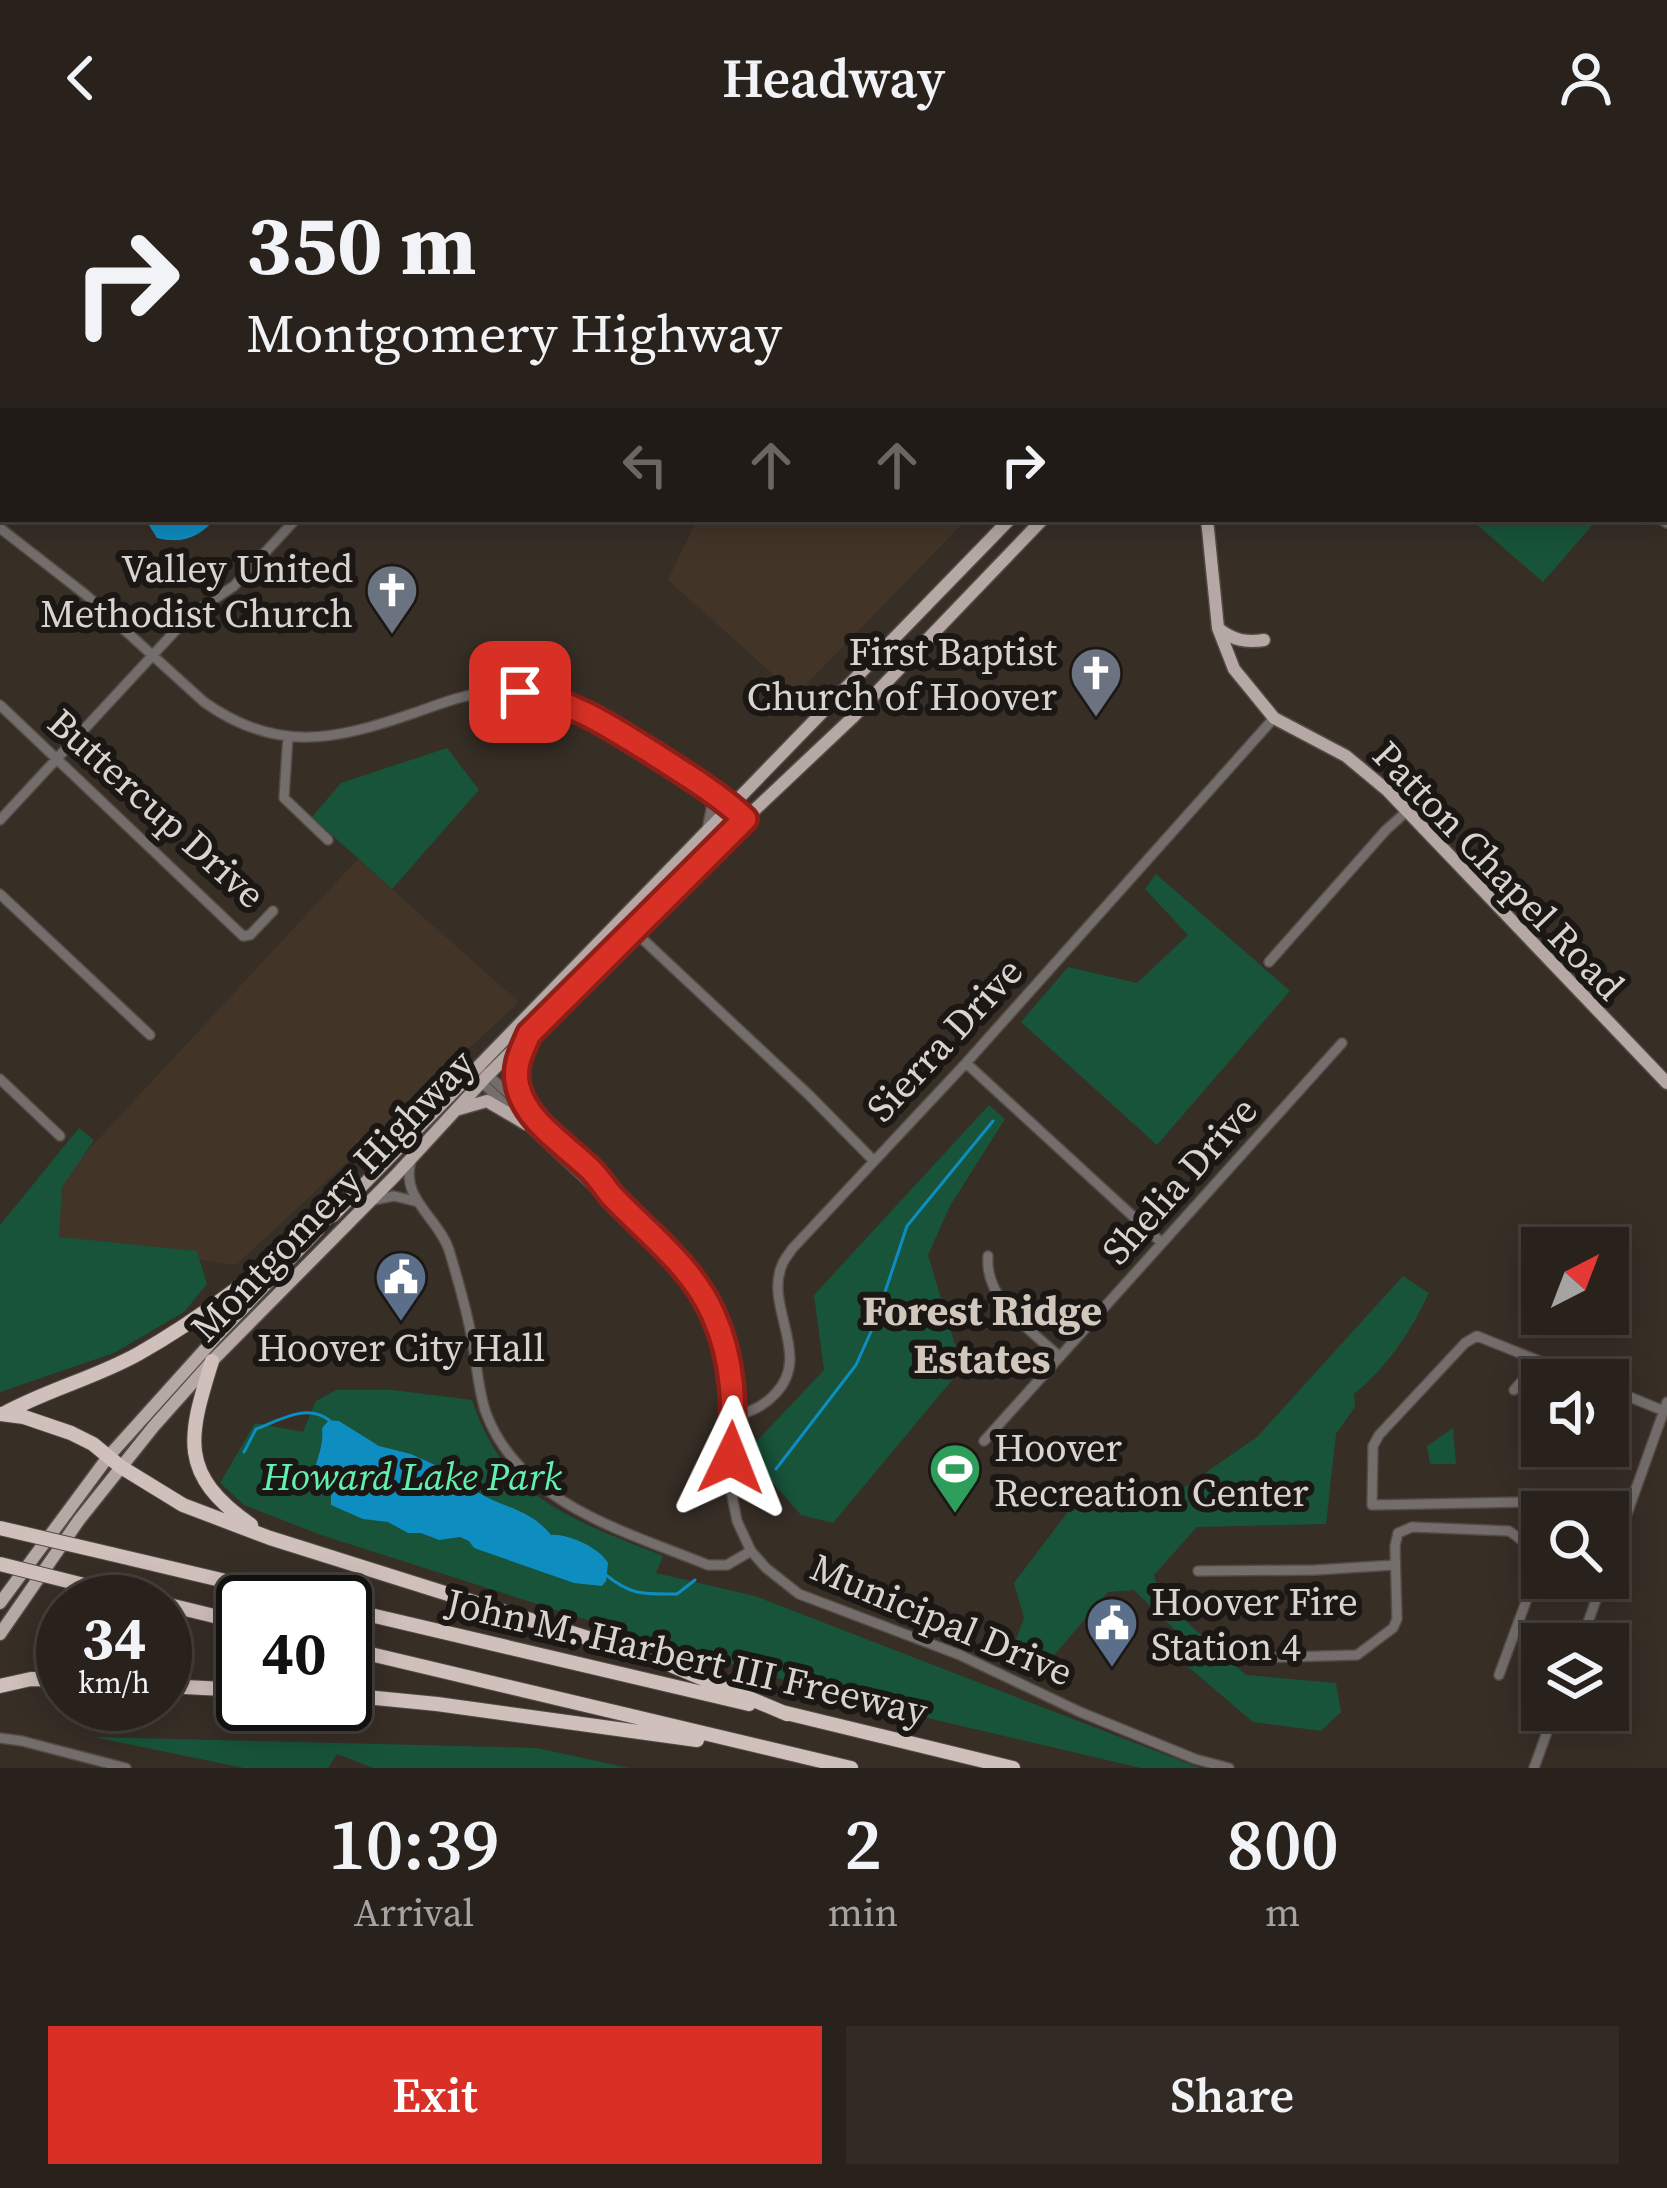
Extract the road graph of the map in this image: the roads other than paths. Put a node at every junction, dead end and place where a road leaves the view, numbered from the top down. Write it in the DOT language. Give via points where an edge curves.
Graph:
graph roads {
  1 [pos="293,522"];
  2 [pos="1007,522"];
  3 [pos="1040,522"];
  4 [pos="1207,522"];
  5 [pos="0,528"];
  6 [pos="1218,628"];
  7 [pos="1264,640"];
  8 [pos="153,655"];
  9 [pos="0,705"];
  10 [pos="1274,718"];
  11 [pos="288,736"];
  12 [pos="56,759"];
  13 [pos="703,784"];
  14 [pos="731,806"];
  15 [pos="1406,812"];
  16 [pos="745,819"];
  17 [pos="0,820"];
  18 [pos="706,832"];
  19 [pos="328,840"];
  20 [pos="0,894"];
  21 [pos="273,911"];
  22 [pos="617,925"];
  23 [pos="634,932"];
  24 [pos="1269,962"];
  25 [pos="529,1034"];
  26 [pos="150,1035"];
  27 [pos="1342,1043"];
  28 [pos="966,1063"];
  29 [pos="471,1070"];
  30 [pos="0,1079"];
  31 [pos="484,1079"];
  32 [pos="1667,1083"];
  33 [pos="453,1112"];
  34 [pos="528,1119"];
  35 [pos="60,1136"];
  36 [pos="412,1156"];
  37 [pos="873,1160"];
  38 [pos="368,1202"];
  39 [pos="418,1202"];
  40 [pos="340,1208"];
  41 [pos="1162,1244"];
  42 [pos="988,1256"];
  43 [pos="1060,1357"];
  44 [pos="1535,1359"];
  45 [pos="212,1361"];
  46 [pos="1521,1382"];
  47 [pos="1514,1390"];
  48 [pos="1629,1395"];
  49 [pos="1666,1406"];
  50 [pos="2,1414"];
  51 [pos="733,1416"];
  52 [pos="984,1441"];
  53 [pos="108,1457"];
  54 [pos="122,1467"];
  55 [pos="1521,1502"];
  56 [pos="1629,1507"];
  57 [pos="0,1528"];
  58 [pos="270,1538"];
  59 [pos="1521,1539"];
  60 [pos="751,1551"];
  61 [pos="0,1564"];
  62 [pos="1395,1565"];
  63 [pos="1198,1571"];
  64 [pos="44,1575"];
  65 [pos="216,1579"];
  66 [pos="1528,1599"];
  67 [pos="1597,1599"];
  68 [pos="0,1603"];
  69 [pos="372,1615"];
  70 [pos="1588,1623"];
  71 [pos="0,1634"];
  72 [pos="372,1654"];
  73 [pos="1250,1658"];
  74 [pos="1499,1675"];
  75 [pos="36,1679"];
  76 [pos="0,1686"];
  77 [pos="372,1698"];
  78 [pos="788,1714"];
  79 [pos="1547,1731"];
  80 [pos="0,1738"];
  81 [pos="778,1751"];
  82 [pos="126,1768"];
  83 [pos="850,1768"];
  84 [pos="1013,1768"];
  85 [pos="1229,1768"];
  86 [pos="1534,1768"];
  1 -- 8 [label="street"];
  2 -- 14 [label="main road, Montgomery Highway"];
  3 -- 16 [label="main road, Montgomery Highway"];
  4 -- 6 [label="main road, Patton Chapel Road"];
  5 -- 8 [label="street"];
  6 -- 7 [label="main road" via="1240,640"];
  6 -- 10 [label="main road, Patton Chapel Road" via="1234,668"];
  8 -- 11 [label="street" via="219,712"];
  8 -- 12 [label="street"];
  9 -- 12 [label="street, Buttercup Drive"];
  10 -- 15 [label="main road, Patton Chapel Road" via="1346,756"];
  10 -- 28 [label="street, Sierra Drive"];
  11 -- 13 [label="street" via="356,733 469,696 520,692 580,710"];
  11 -- 19 [label="street" via="284,798"];
  12 -- 17 [label="street"];
  12 -- 21 [label="street, Buttercup Drive" via="243,936"];
  13 -- 14 [label="street"];
  13 -- 18 [label="street" via="712,806"];
  14 -- 16 [label="street"];
  14 -- 18 [label="main road, Montgomery Highway"];
  15 -- 24 [label="street"];
  15 -- 32 [label="main road, Patton Chapel Road"];
  16 -- 23 [label="main road, Montgomery Highway"];
  18 -- 22 [label="main road, Montgomery Highway"];
  20 -- 26 [label="street"];
  22 -- 23 [label="street"];
  22 -- 29 [label="main road, Montgomery Highway"];
  23 -- 25 [label="main road, Montgomery Highway"];
  23 -- 37 [label="street"];
  25 -- 31 [label="main road, Montgomery Highway"];
  25 -- 34 [label="main road" via="515,1071"];
  27 -- 41 [label="street, Shelia Drive"];
  28 -- 37 [label="street, Sierra Drive"];
  28 -- 41 [label="street"];
  29 -- 31 [label="street, Municipal Drive"];
  29 -- 40 [label="main road, Montgomery Highway"];
  30 -- 35 [label="street"];
  31 -- 33 [label="main road, Montgomery Highway"];
  31 -- 34 [label="street, Municipal Drive"];
  33 -- 34 [label="main road" via="487,1101"];
  33 -- 36 [label="main road, Montgomery Highway"];
  34 -- 51 [label="street, Municipal Drive" via="595,1173 687,1271 729,1361"];
  36 -- 38 [label="main road, Montgomery Highway"];
  36 -- 39 [label="street" via="407,1177"];
  37 -- 51 [label="street, Sierra Drive" via="781,1267 786,1375 772,1397"];
  38 -- 39 [label="street"];
  38 -- 45 [label="main road, Montgomery Highway"];
  39 -- 60 [label="street" via="446,1241 484,1408 508,1454 537,1484 589,1516 700,1562 727,1565"];
  40 -- 50 [label="highway" via="176,1332"];
  40 -- 53 [label="main road, Montgomery Highway"];
  41 -- 43 [label="street, Shelia Drive"];
  42 -- 43 [label="street" via="996,1295"];
  43 -- 52 [label="street, Shelia Drive"];
  44 -- 55 [label="street" via="1477,1336 1373,1446 1372,1505"];
  45 -- 54 [label="main road, Montgomery Highway"];
  45 -- 58 [label="highway" via="193,1427 204,1482"];
  46 -- 47 [label="street"];
  48 -- 49 [label="street"];
  49 -- 56 [label="street"];
  50 -- 53 [label="highway" via="71,1433"];
  51 -- 60 [label="street, Municipal Drive" via="730,1485"];
  53 -- 54 [label="highway"];
  53 -- 68 [label="main road, Montgomery Highway"];
  54 -- 58 [label="highway" via="183,1505"];
  54 -- 71 [label="main road, Montgomery Highway"];
  57 -- 65 [label="highway, bridge"];
  58 -- 78 [label="highway" via="661,1660"];
  59 -- 62 [label="street" via="1412,1527 1398,1533"];
  60 -- 85 [label="street, Municipal Drive" via="799,1594"];
  61 -- 64 [label="highway, bridge"];
  62 -- 63 [label="street"];
  62 -- 73 [label="street" via="1397,1619 1363,1652"];
  66 -- 74 [label="street"];
  67 -- 70 [label="street"];
  69 -- 78 [label="highway, John M. Harbert III Freeway"];
  72 -- 81 [label="highway, John M. Harbert III Freeway"];
  75 -- 76 [label="highway"];
  77 -- 81 [label="highway"];
  78 -- 84 [label="highway, John M. Harbert III Freeway"];
  79 -- 86 [label="street"];
  80 -- 82 [label="street"];
  81 -- 83 [label="highway, John M. Harbert III Freeway"];
}
